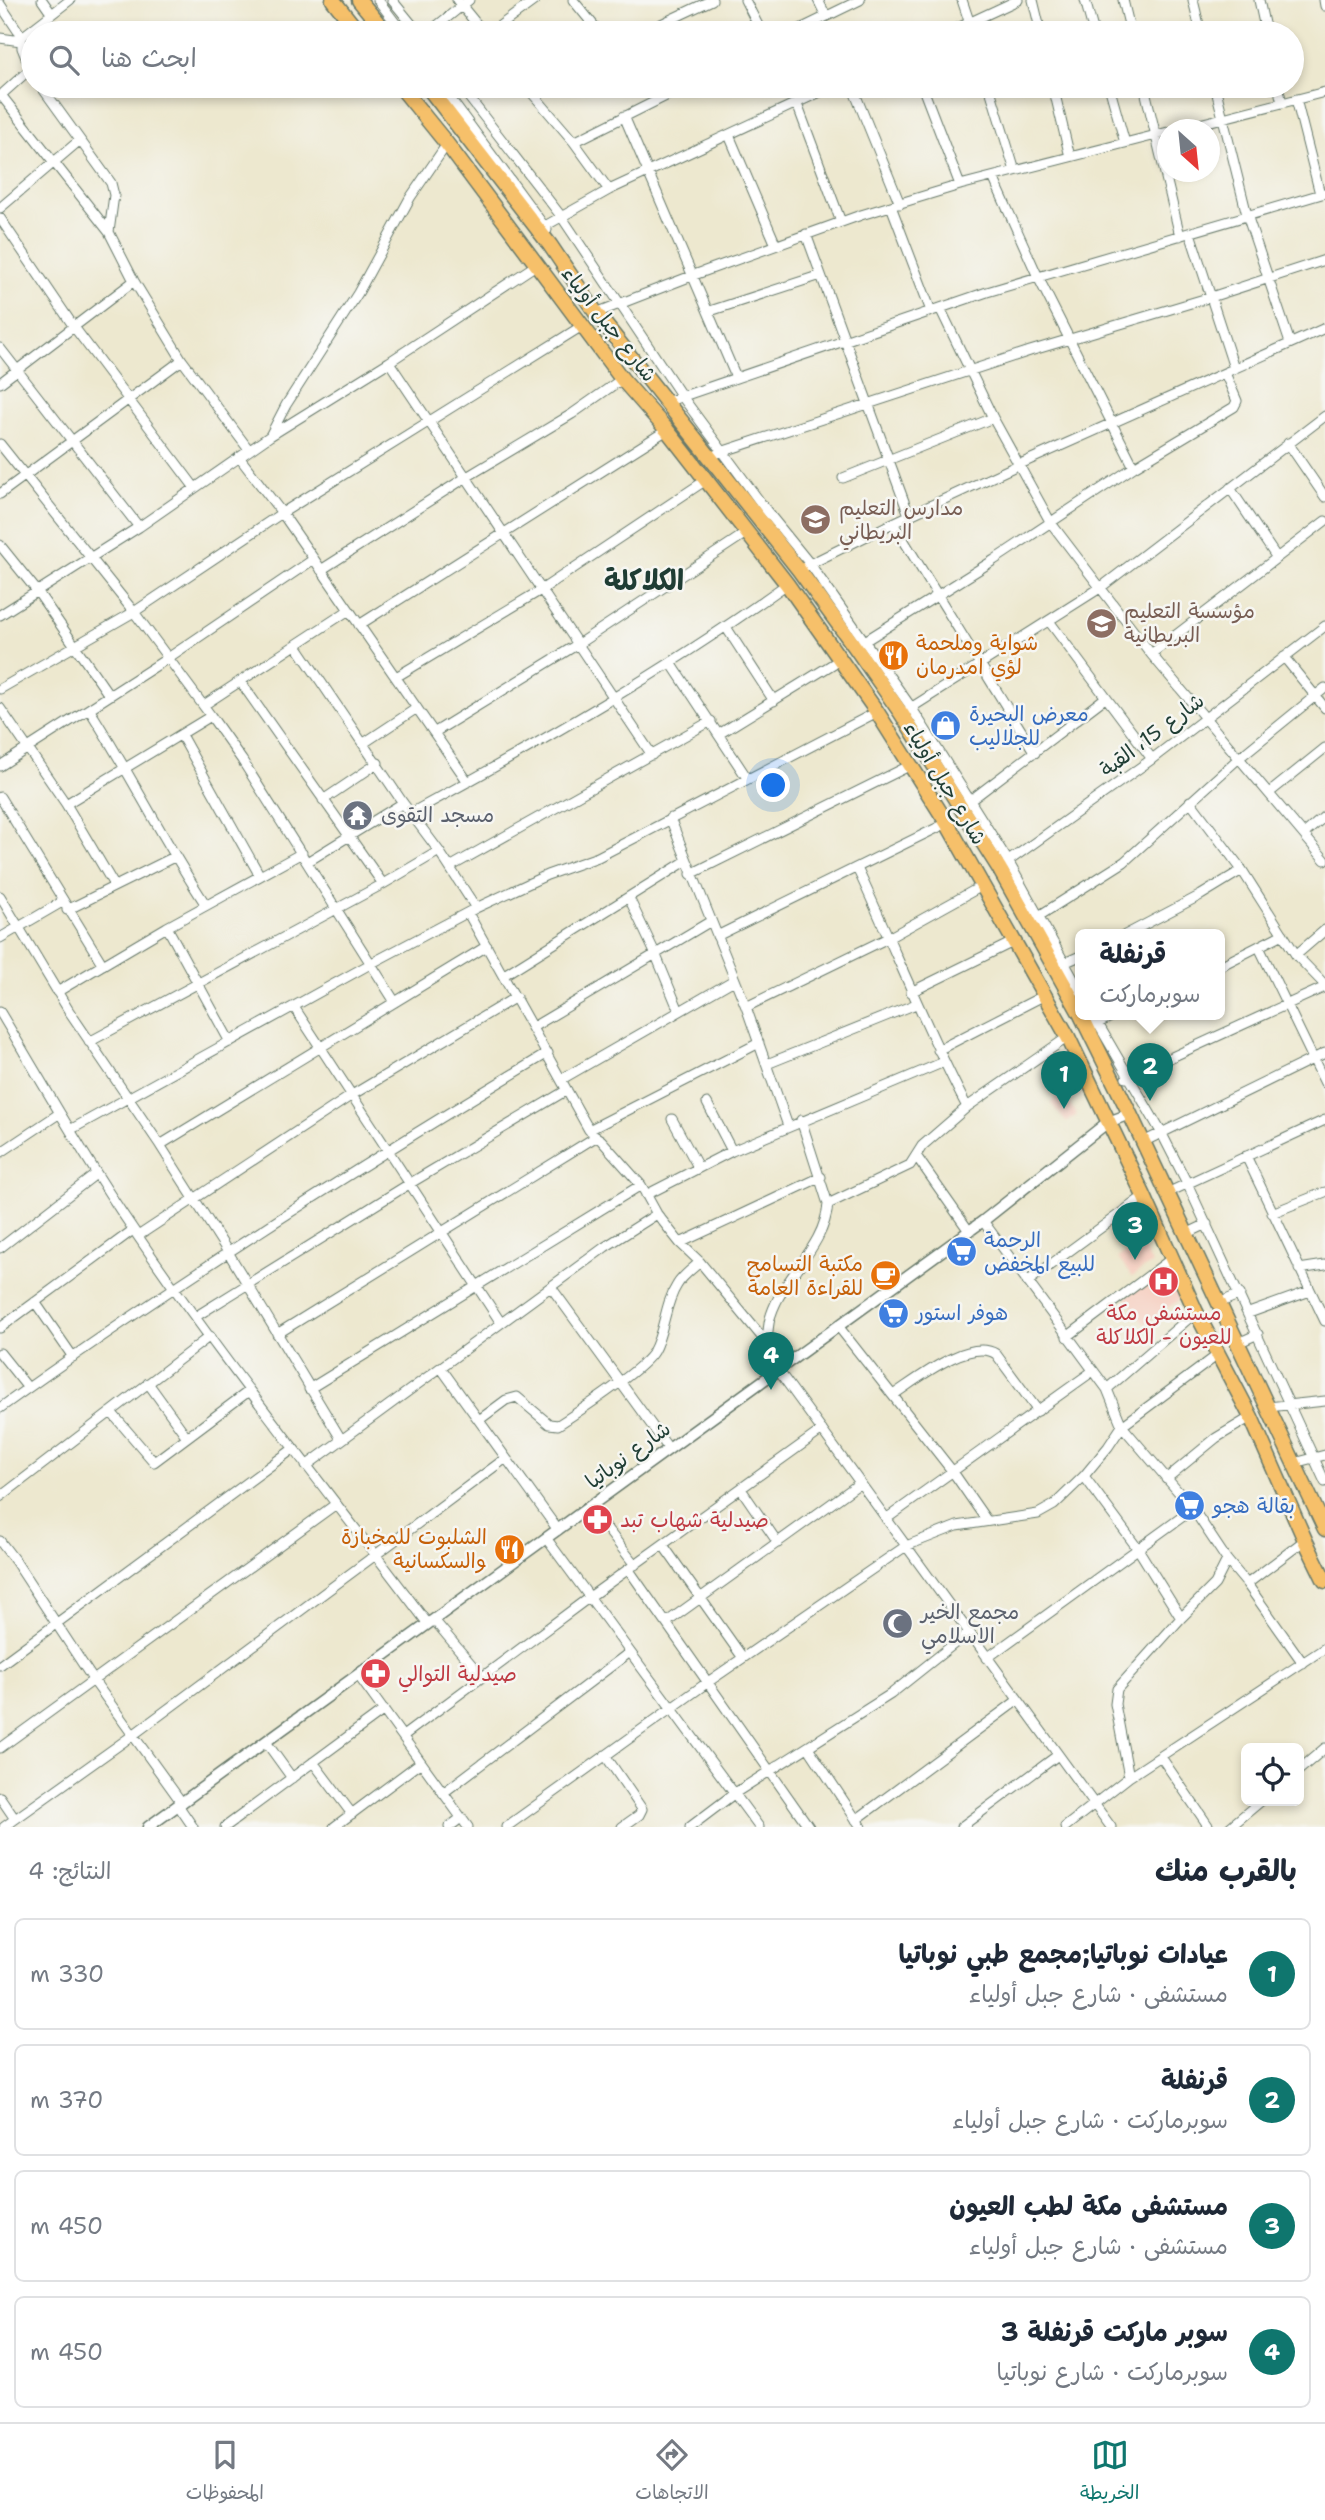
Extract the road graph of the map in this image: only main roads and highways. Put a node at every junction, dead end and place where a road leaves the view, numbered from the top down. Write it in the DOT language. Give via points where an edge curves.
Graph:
graph roads {
  1 [pos="332,0"];
  2 [pos="359,0"];
  3 [pos="349,21"];
  4 [pos="376,21"];
  5 [pos="410,98"];
  6 [pos="436,98"];
  7 [pos="1075,994"];
  8 [pos="1088,1020"];
  9 [pos="1325,1529"];
  10 [pos="1325,1581"];
  1 -- 3 [label="main road"];
  2 -- 4 [label="main road"];
  5 -- 10 [label="main road, شارع جبل أولياء" via="622,379 787,584 947,822 1068,1037"];
  6 -- 7 [label="main road, شارع جبل أولياء" via="596,313 666,402 717,454 860,644 1003,864"];
  8 -- 9 [label="main road, شارع جبل أولياء"];
}
